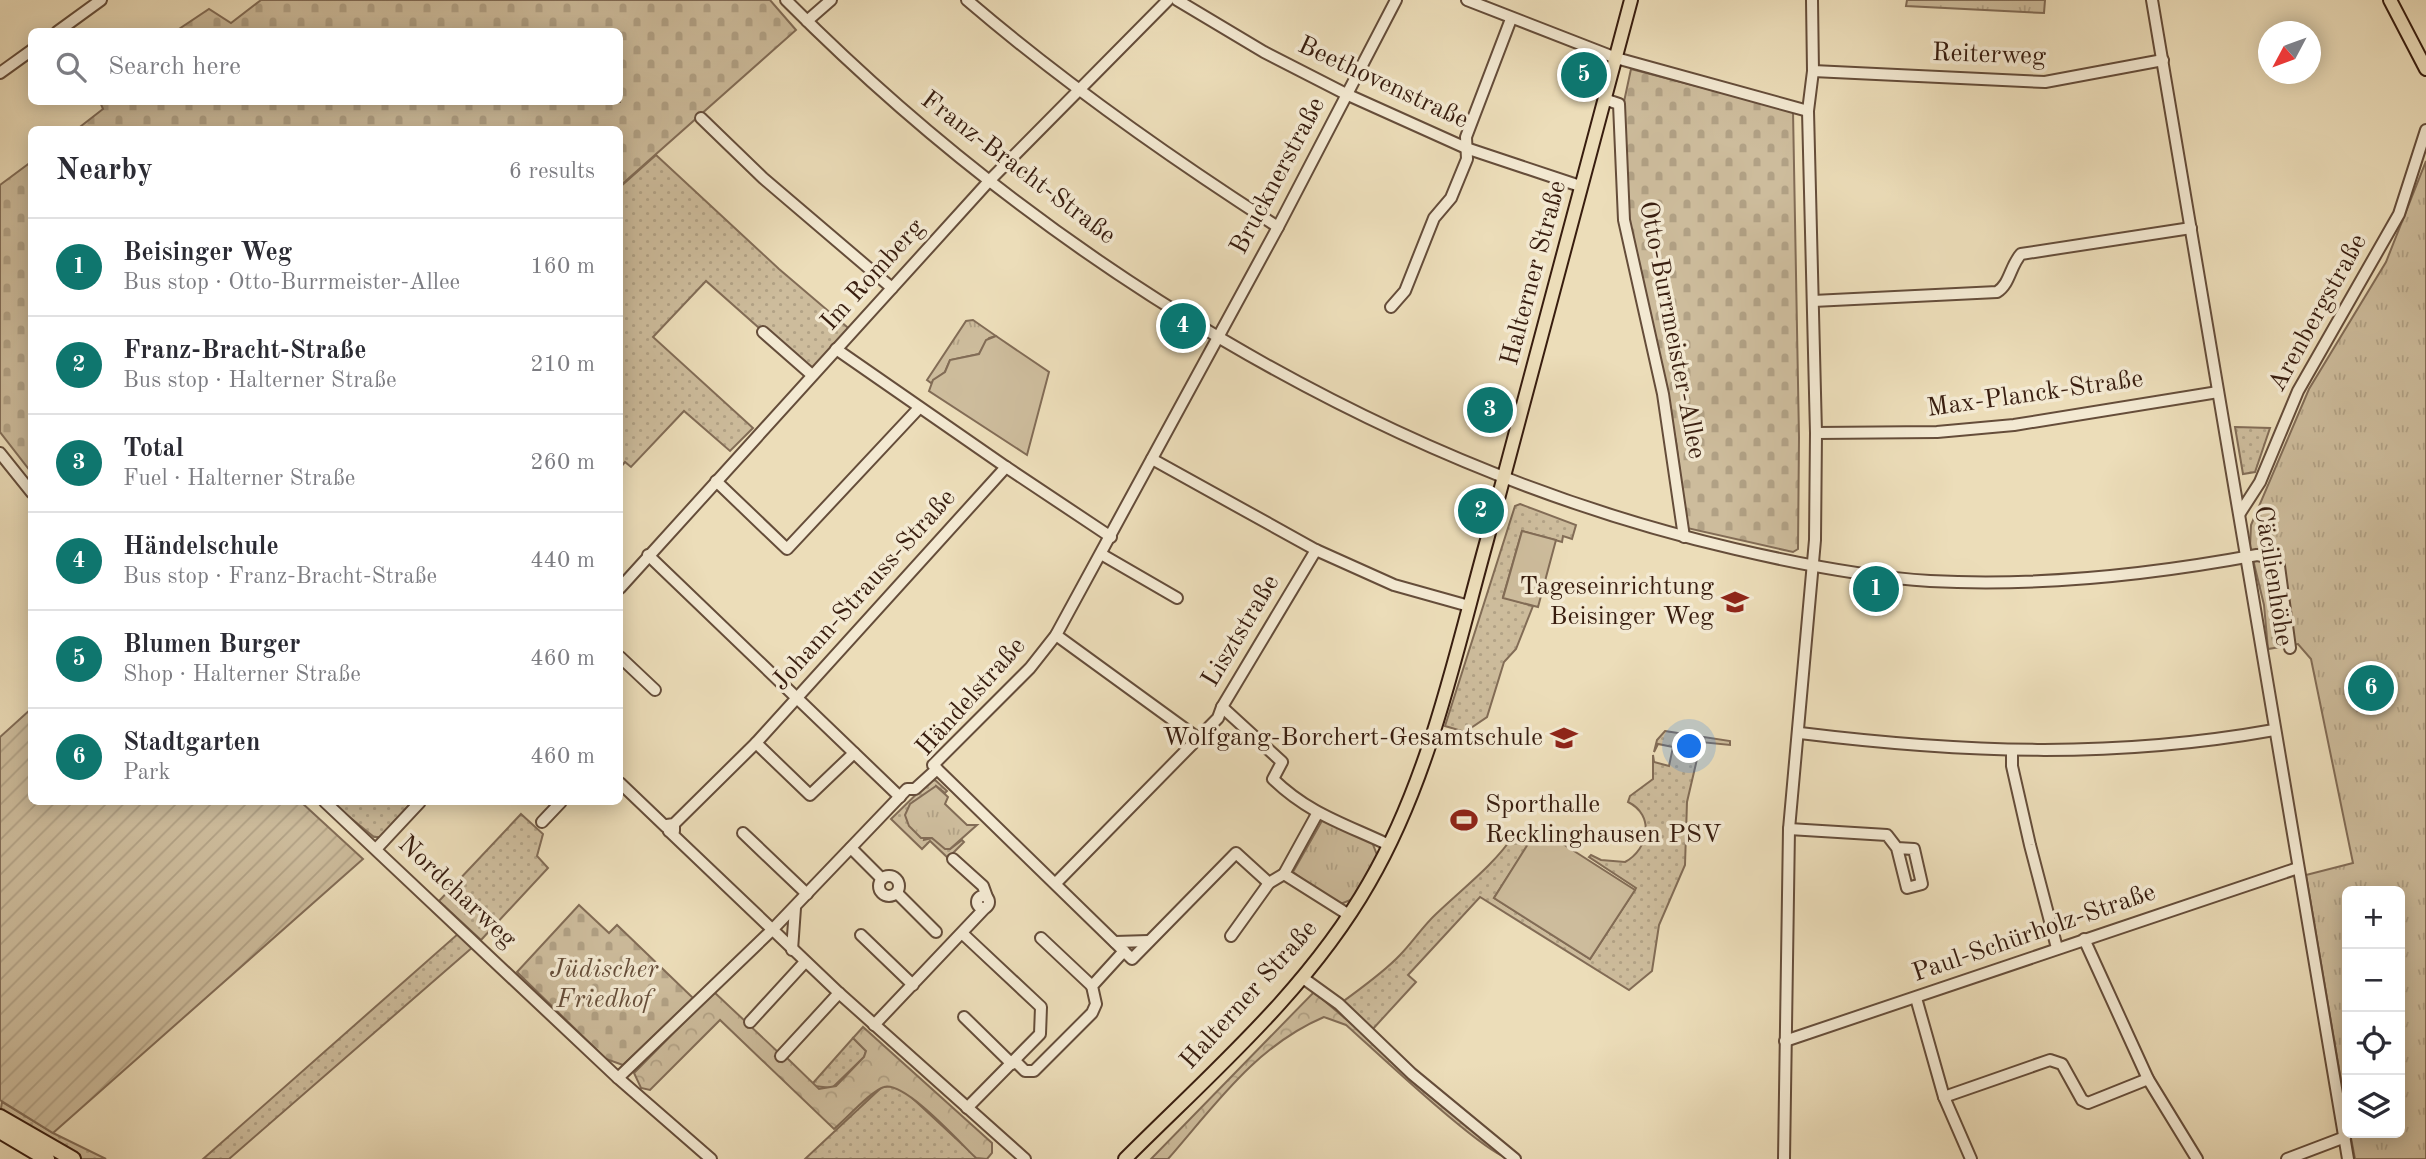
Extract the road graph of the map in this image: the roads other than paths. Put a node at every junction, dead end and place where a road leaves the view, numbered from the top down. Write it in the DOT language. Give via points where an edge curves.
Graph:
graph roads {
  1 [pos="101,0"];
  2 [pos="786,0"];
  3 [pos="831,0"];
  4 [pos="967,0"];
  5 [pos="1167,0"];
  6 [pos="1177,0"];
  7 [pos="1396,0"];
  8 [pos="1467,0"];
  9 [pos="1631,0"];
  10 [pos="1812,0"];
  11 [pos="2152,0"];
  12 [pos="2390,0"];
  13 [pos="1511,19"];
  14 [pos="807,21"];
  15 [pos="62,28"];
  16 [pos="28,53"];
  17 [pos="1616,58"];
  18 [pos="2163,60"];
  19 [pos="2426,69"];
  20 [pos="1813,71"];
  21 [pos="0,72"];
  22 [pos="1079,92"];
  23 [pos="1346,94"];
  24 [pos="1605,99"];
  25 [pos="1808,111"];
  26 [pos="701,118"];
  27 [pos="2426,130"];
  28 [pos="1466,148"];
  29 [pos="990,180"];
  30 [pos="1580,186"];
  31 [pos="1278,227"];
  32 [pos="2192,228"];
  33 [pos="892,288"];
  34 [pos="1813,301"];
  35 [pos="1391,307"];
  36 [pos="763,332"];
  37 [pos="1219,336"];
  38 [pos="836,349"];
  39 [pos="812,375"];
  40 [pos="2218,392"];
  41 [pos="919,408"];
  42 [pos="1816,433"];
  43 [pos="0,453"];
  44 [pos="1152,459"];
  45 [pos="1006,467"];
  46 [pos="1504,477"];
  47 [pos="716,481"];
  48 [pos="28,488"];
  49 [pos="2240,513"];
  50 [pos="1111,537"];
  51 [pos="1684,537"];
  52 [pos="1316,550"];
  53 [pos="1101,554"];
  54 [pos="648,555"];
  55 [pos="2247,557"];
  56 [pos="1813,565"];
  57 [pos="623,584"];
  58 [pos="1177,598"];
  59 [pos="1469,606"];
  60 [pos="1056,635"];
  61 [pos="2290,648"];
  62 [pos="623,660"];
  63 [pos="654,690"];
  64 [pos="798,697"];
  65 [pos="1222,707"];
  66 [pos="2274,730"];
  67 [pos="1800,733"];
  68 [pos="1199,739"];
  69 [pos="757,743"];
  70 [pos="2012,752"];
  71 [pos="854,753"];
  72 [pos="937,769"];
  73 [pos="623,786"];
  74 [pos="810,795"];
  75 [pos="900,797"];
  76 [pos="328,805"];
  77 [pos="417,805"];
  78 [pos="558,805"];
  79 [pos="802,805"];
  80 [pos="1317,814"];
  81 [pos="542,822"];
  82 [pos="670,827"];
  83 [pos="1789,829"];
  84 [pos="743,833"];
  85 [pos="1389,845"];
  86 [pos="377,848"];
  87 [pos="851,848"];
  88 [pos="1896,848"];
  89 [pos="953,859"];
  90 [pos="2298,868"];
  91 [pos="1284,874"];
  92 [pos="1056,883"];
  93 [pos="1269,883"];
  94 [pos="807,894"];
  95 [pos="796,905"];
  96 [pos="1349,915"];
  97 [pos="771,931"];
  98 [pos="936,932"];
  99 [pos="963,934"];
  100 [pos="860,935"];
  101 [pos="1231,936"];
  102 [pos="1041,938"];
  103 [pos="2084,939"];
  104 [pos="1149,941"];
  105 [pos="1115,942"];
  106 [pos="2057,948"];
  107 [pos="792,950"];
  108 [pos="1128,955"];
  109 [pos="805,962"];
  110 [pos="1303,978"];
  111 [pos="912,985"];
  112 [pos="1092,986"];
  113 [pos="839,993"];
  114 [pos="1916,998"];
  115 [pos="964,1017"];
  116 [pos="750,1023"];
  117 [pos="874,1024"];
  118 [pos="1040,1034"];
  119 [pos="1785,1041"];
  120 [pos="1056,1049"];
  121 [pos="781,1056"];
  122 [pos="1013,1062"];
  123 [pos="618,1078"];
  124 [pos="2148,1079"];
  125 [pos="1944,1097"];
  126 [pos="967,1108"];
  127 [pos="0,1117"];
  128 [pos="2342,1120"];
  129 [pos="0,1131"];
  130 [pos="2342,1138"];
  131 [pos="2345,1138"];
  132 [pos="47,1159"];
  133 [pos="72,1159"];
  134 [pos="711,1159"];
  135 [pos="1025,1159"];
  136 [pos="1125,1159"];
  137 [pos="1515,1159"];
  138 [pos="1784,1159"];
  139 [pos="1971,1159"];
  140 [pos="2197,1159"];
  141 [pos="2287,1159"];
  142 [pos="2348,1159"];
  1 -- 15 [label="street"];
  2 -- 14 [label="street, Franz-Bracht-Straße"];
  3 -- 14 [label="street"];
  4 -- 22 [label="street"];
  5 -- 22 [label="street, Im Romberg"];
  6 -- 23 [label="street, Beethovenstraße"];
  7 -- 23 [label="street, Brucknerstraße"];
  8 -- 13 [label="street"];
  9 -- 17 [label="main road, Halterner Straße"];
  10 -- 20 [label="street"];
  11 -- 18 [label="street, Cäcilienhöhe"];
  12 -- 19 [label="main road"];
  13 -- 17 [label="street"];
  13 -- 28 [label="street" via="1466,137"];
  14 -- 29 [label="street, Franz-Bracht-Straße" via="901,108"];
  16 -- 21 [label="street"];
  17 -- 24 [label="main road, Halterner Straße"];
  17 -- 25 [label="street"];
  18 -- 20 [label="street, Reiterweg" via="2045,82"];
  18 -- 32 [label="street, Cäcilienhöhe"];
  20 -- 25 [label="street"];
  22 -- 29 [label="street, Im Romberg"];
  22 -- 31 [label="street"];
  23 -- 28 [label="street, Beethovenstraße"];
  23 -- 31 [label="street, Brucknerstraße"];
  24 -- 30 [label="main road, Halterner Straße"];
  24 -- 51 [label="street, Otto-Burrmeister-Allee" via="1619,104 1624,220 1664,394"];
  25 -- 34 [label="street"];
  26 -- 33 [label="street" via="762,178"];
  27 -- 49 [label="street, Arenbergstraße" via="2399,214 2298,391 2260,482"];
  28 -- 30 [label="street, Beethovenstraße"];
  28 -- 35 [label="street" via="1467,159 1451,198 1434,218 1405,291"];
  29 -- 33 [label="street, Im Romberg"];
  29 -- 37 [label="street, Franz-Bracht-Straße" via="1104,262"];
  30 -- 46 [label="main road, Halterner Straße"];
  31 -- 37 [label="street, Brucknerstraße"];
  32 -- 34 [label="street" via="2021,254 2004,288 1997,292"];
  32 -- 40 [label="street, Cäcilienhöhe"];
  33 -- 38 [label="street, Im Romberg"];
  34 -- 42 [label="street"];
  36 -- 39 [label="street"];
  37 -- 44 [label="street, Händelstraße"];
  37 -- 46 [label="street, Franz-Bracht-Straße" via="1354,410"];
  38 -- 39 [label="street, Im Romberg"];
  38 -- 41 [label="street"];
  39 -- 47 [label="street, Im Romberg"];
  40 -- 42 [label="street, Max-Planck-Straße" via="1962,430"];
  40 -- 49 [label="street, Cäcilienhöhe"];
  41 -- 45 [label="street"];
  41 -- 47 [label="street" via="787,549"];
  42 -- 56 [label="street"];
  43 -- 48 [label="street"];
  44 -- 50 [label="street, Händelstraße"];
  44 -- 52 [label="street"];
  45 -- 50 [label="street"];
  45 -- 64 [label="street, Johann-Strauss-Straße"];
  46 -- 51 [label="street"];
  46 -- 59 [label="main road, Halterner Straße"];
  47 -- 54 [label="street, Im Romberg"];
  49 -- 55 [label="street, Cäcilienhöhe"];
  50 -- 53 [label="street, Händelstraße"];
  51 -- 56 [label="street"];
  52 -- 59 [label="street" via="1394,585"];
  52 -- 65 [label="street, Lisztstraße"];
  53 -- 58 [label="street"];
  53 -- 60 [label="street, Händelstraße"];
  54 -- 57 [label="street, Im Romberg"];
  54 -- 64 [label="street"];
  55 -- 56 [label="street" via="2130,576 2003,582 1931,581"];
  55 -- 61 [label="street" via="2274,558 2279,566"];
  55 -- 66 [label="street, Cäcilienhöhe"];
  56 -- 67 [label="street"];
  59 -- 85 [label="main road, Halterner Straße" via="1424,760"];
  60 -- 68 [label="street"];
  60 -- 72 [label="street, Händelstraße" via="1030,668 933,765"];
  62 -- 63 [label="street"];
  64 -- 69 [label="street, Johann-Strauss-Straße"];
  64 -- 71 [label="street"];
  65 -- 68 [label="street, Lisztstraße"];
  65 -- 80 [label="street" via="1282,762 1273,779"];
  66 -- 70 [label="street" via="2219,740 2112,749"];
  66 -- 90 [label="street, Cäcilienhöhe"];
  67 -- 70 [label="street" via="1913,747"];
  67 -- 83 [label="street"];
  68 -- 92 [label="street, Lisztstraße"];
  69 -- 74 [label="street"];
  69 -- 82 [label="street, Johann-Strauss-Straße"];
  70 -- 106 [label="street"];
  71 -- 74 [label="street"];
  71 -- 75 [label="street"];
  72 -- 75 [label="street, Händelstraße"];
  72 -- 92 [label="street"];
  73 -- 82 [label="street"];
  74 -- 79 [label="street"];
  75 -- 87 [label="street, Händelstraße"];
  76 -- 86 [label="street, Nordcharweg"];
  77 -- 86 [label="street"];
  78 -- 81 [label="street"];
  80 -- 85 [label="street"];
  80 -- 91 [label="street"];
  82 -- 97 [label="street"];
  83 -- 88 [label="street" via="1887,835"];
  83 -- 119 [label="street"];
  84 -- 94 [label="street"];
  85 -- 96 [label="main road, Halterner Straße"];
  86 -- 123 [label="street, Nordcharweg"];
  87 -- 94 [label="street, Händelstraße"];
  87 -- 98 [label="street" via="882,879 896,879 897,893"];
  89 -- 99 [label="street" via="983,886 986,902"];
  90 -- 103 [label="street, Paul-Schürholz-Straße"];
  90 -- 128 [label="street, Cäcilienhöhe"];
  91 -- 93 [label="street"];
  91 -- 96 [label="street"];
  92 -- 105 [label="street"];
  93 -- 101 [label="street"];
  93 -- 104 [label="street" via="1236,853"];
  94 -- 95 [label="street, Händelstraße"];
  95 -- 97 [label="street, Händelstraße"];
  95 -- 107 [label="street"];
  96 -- 110 [label="main road, Halterner Straße"];
  97 -- 107 [label="street"];
  97 -- 123 [label="street, Händelstraße"];
  99 -- 111 [label="street"];
  99 -- 118 [label="street" via="1041,1007"];
  100 -- 111 [label="street"];
  102 -- 112 [label="street"];
  103 -- 106 [label="street, Paul-Schürholz-Straße"];
  103 -- 124 [label="street"];
  104 -- 105 [label="street"];
  104 -- 108 [label="street"];
  105 -- 108 [label="street"];
  106 -- 114 [label="street, Paul-Schürholz-Straße"];
  107 -- 109 [label="street"];
  108 -- 112 [label="street"];
  109 -- 113 [label="street"];
  109 -- 116 [label="street"];
  110 -- 136 [label="main road, Halterner Straße"];
  110 -- 137 [label="street" via="1339,1004 1412,1074"];
  111 -- 117 [label="street"];
  112 -- 120 [label="street" via="1096,1004 1092,1013"];
  113 -- 117 [label="street"];
  113 -- 121 [label="street"];
  114 -- 119 [label="street, Paul-Schürholz-Straße"];
  114 -- 125 [label="street"];
  115 -- 122 [label="street"];
  117 -- 126 [label="street"];
  118 -- 120 [label="street"];
  118 -- 122 [label="street"];
  119 -- 138 [label="street"];
  120 -- 122 [label="street" via="1030,1073"];
  122 -- 126 [label="street"];
  123 -- 134 [label="street, Nordcharweg"];
  124 -- 125 [label="street" via="2088,1103 2062,1064 2050,1060"];
  124 -- 140 [label="street"];
  125 -- 139 [label="street"];
  126 -- 135 [label="street"];
  127 -- 133 [label="highway"];
  129 -- 132 [label="highway"];
  130 -- 141 [label="street"];
  131 -- 142 [label="street, Cäcilienhöhe"];
}
